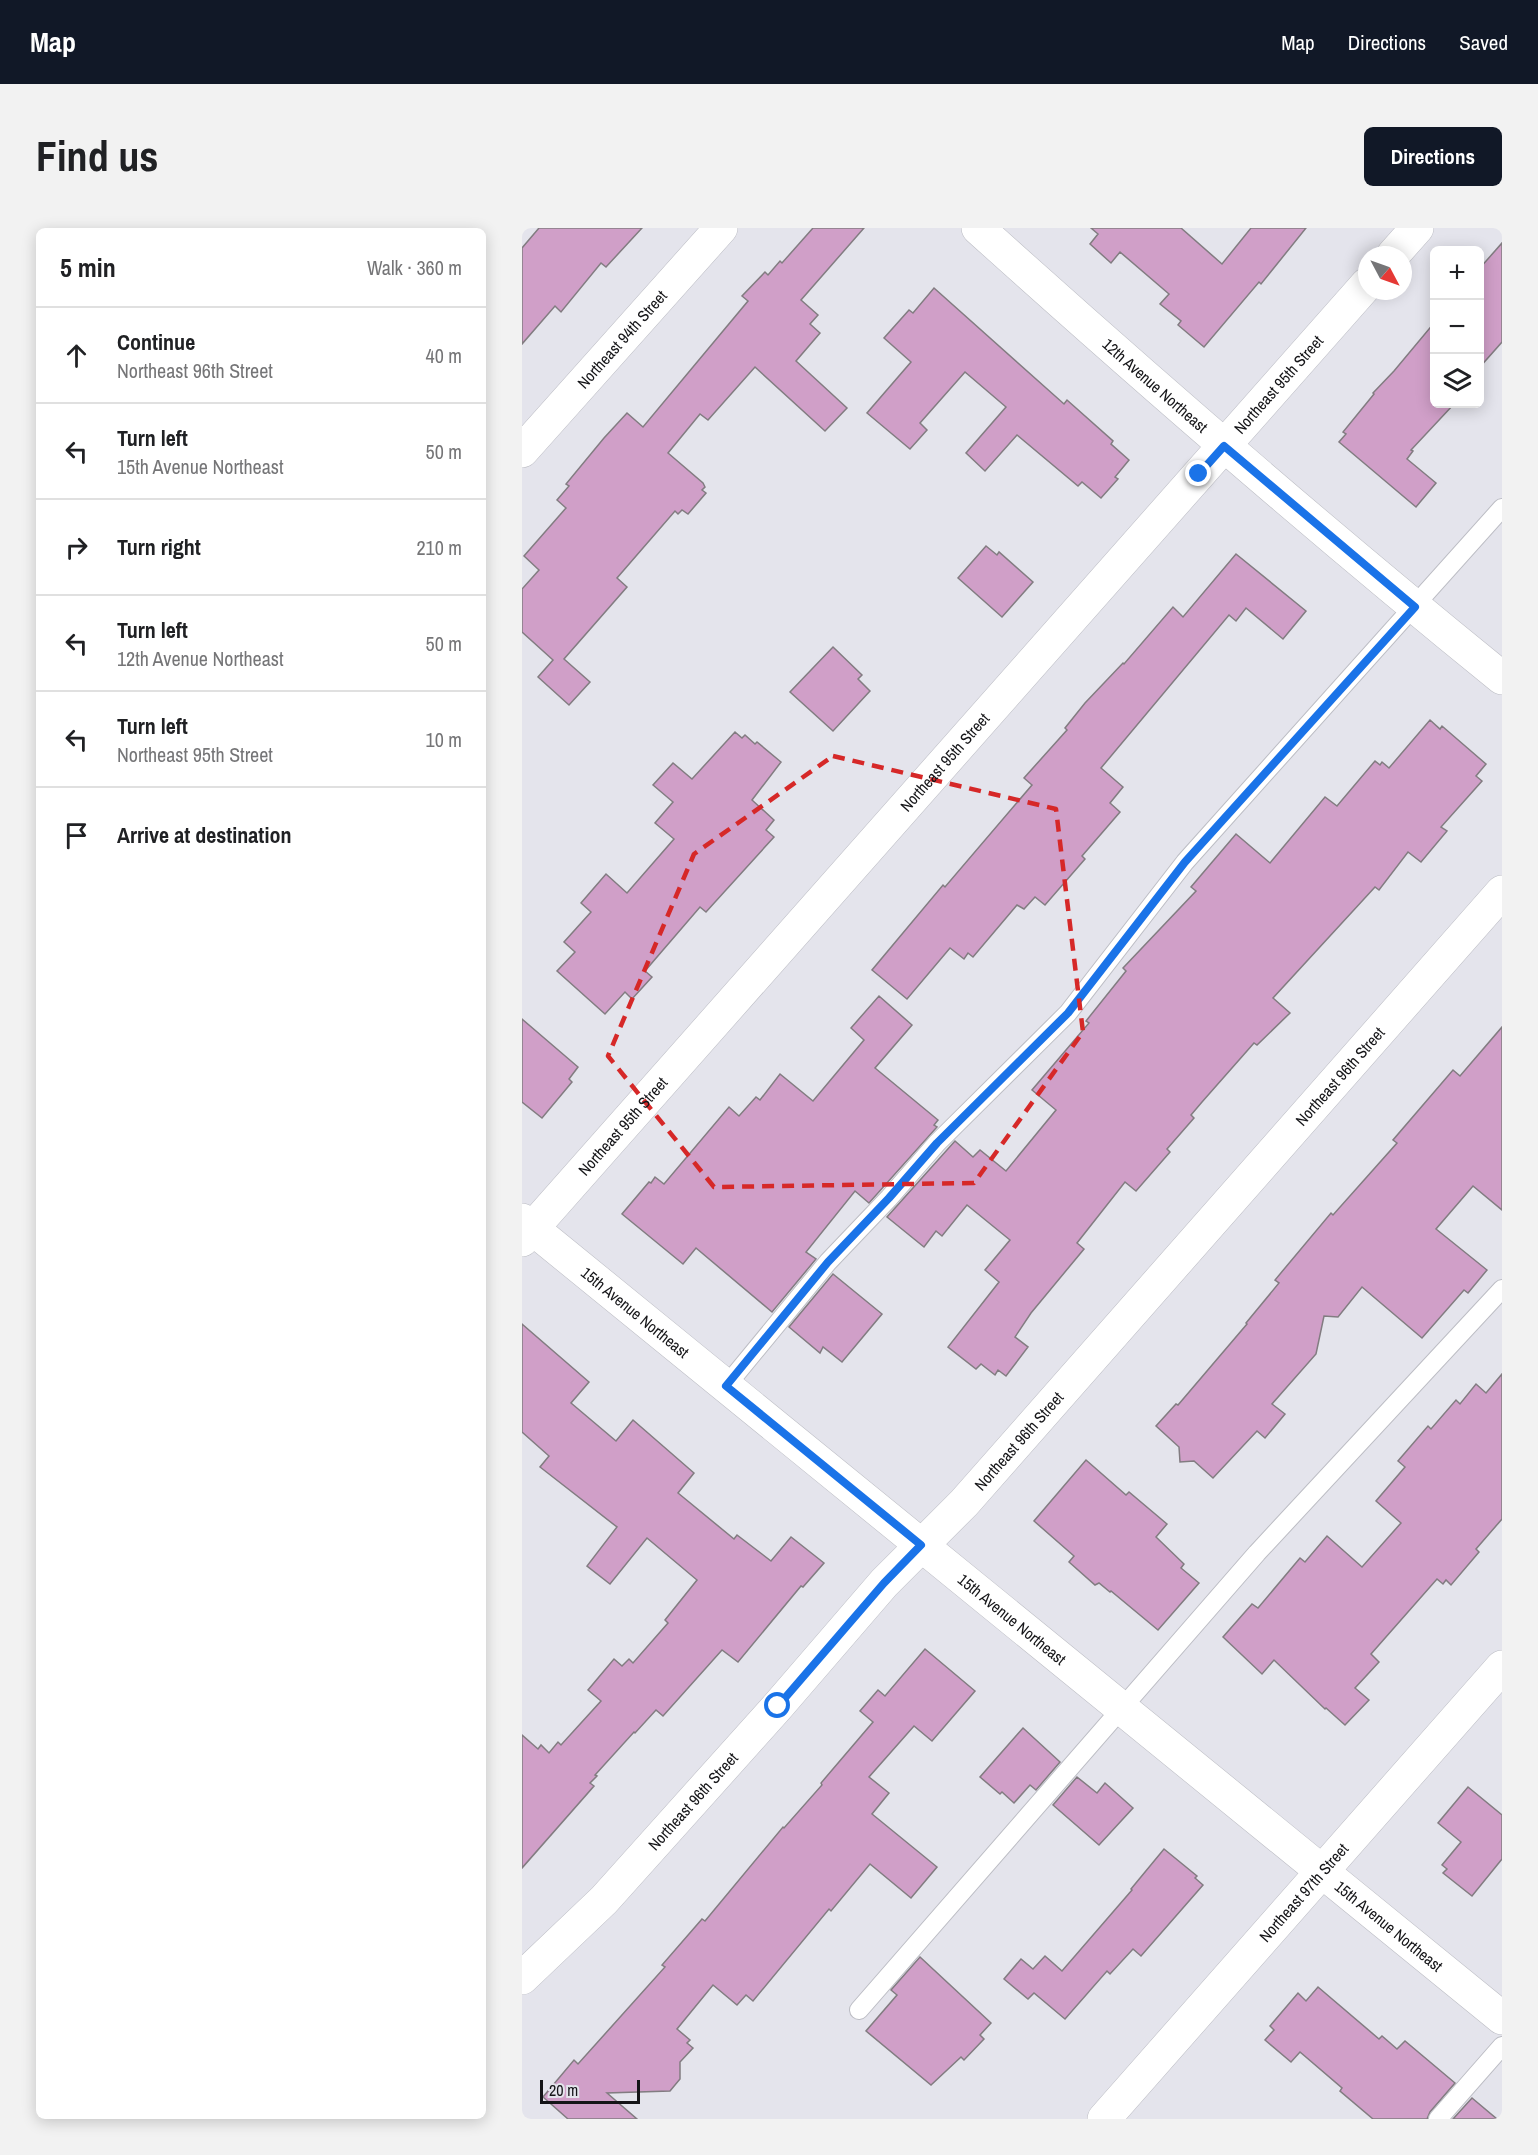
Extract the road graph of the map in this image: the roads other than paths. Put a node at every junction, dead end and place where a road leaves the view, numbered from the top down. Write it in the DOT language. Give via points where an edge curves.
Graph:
graph roads {
  1 [pos="721,228"];
  2 [pos="978,228"];
  3 [pos="1417,228"];
  4 [pos="1401,246"];
  5 [pos="1358,294"];
  6 [pos="1224,446"];
  7 [pos="522,451"];
  8 [pos="1502,508"];
  9 [pos="1415,607"];
  10 [pos="1502,678"];
  11 [pos="1502,892"];
  12 [pos="525,1229"];
  13 [pos="1502,1289"];
  14 [pos="726,1386"];
  15 [pos="921,1545"];
  16 [pos="1502,1667"];
  17 [pos="1121,1708"];
  18 [pos="1322,1871"];
  19 [pos="522,1978"];
  20 [pos="859,2010"];
  21 [pos="1502,2018"];
  22 [pos="1502,2046"];
  23 [pos="1104,2119"];
  24 [pos="1438,2119"];
  1 -- 7 [label="street, Northeast 94th Street"];
  2 -- 6 [label="street, 12th Avenue Northeast"];
  3 -- 4 [label="street"];
  5 -- 6 [label="street, Northeast 95th Street"];
  6 -- 9 [label="street, 12th Avenue Northeast"];
  6 -- 12 [label="street, Northeast 95th Street"];
  8 -- 9 [label="lane"];
  9 -- 10 [label="street, 12th Avenue Northeast"];
  9 -- 14 [label="lane" via="1185,862 1068,1013 937,1143 828,1262"];
  11 -- 15 [label="street, Northeast 96th Street" via="964,1503"];
  12 -- 14 [label="street, 15th Avenue Northeast"];
  13 -- 17 [label="lane" via="1322,1481"];
  14 -- 15 [label="street, 15th Avenue Northeast"];
  15 -- 17 [label="street, 15th Avenue Northeast"];
  15 -- 19 [label="street, Northeast 96th Street" via="604,1900"];
  16 -- 18 [label="street, Northeast 97th Street"];
  17 -- 18 [label="street, 15th Avenue Northeast"];
  17 -- 20 [label="lane"];
  18 -- 21 [label="street, 15th Avenue Northeast"];
  18 -- 23 [label="street, Northeast 97th Street"];
  22 -- 24 [label="lane"];
}
